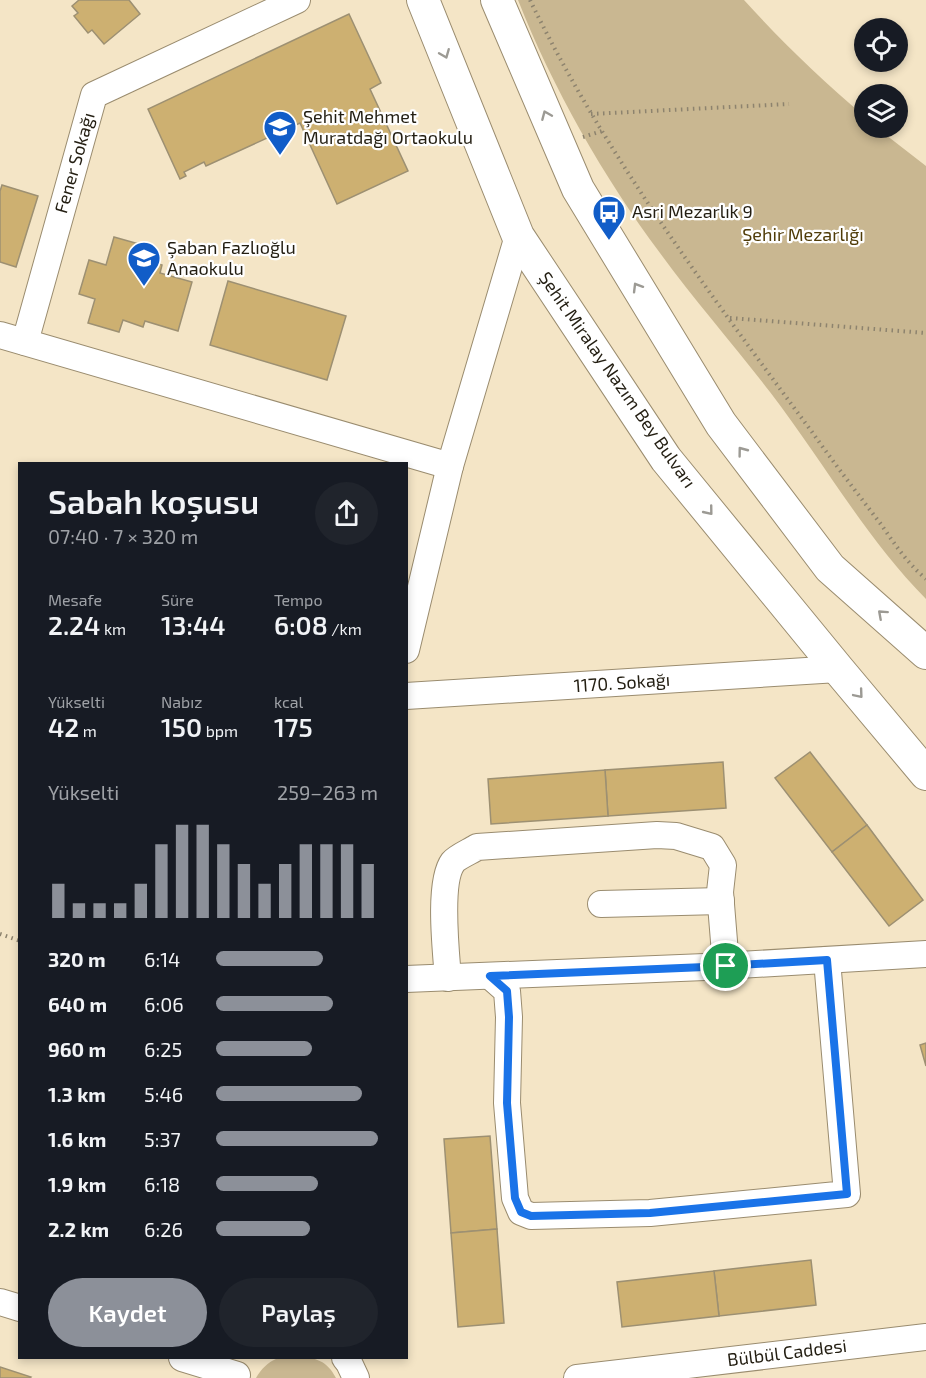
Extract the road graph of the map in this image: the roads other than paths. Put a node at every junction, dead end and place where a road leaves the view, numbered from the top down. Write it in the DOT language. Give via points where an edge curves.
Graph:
graph roads {
  1 [pos="297,0"];
  2 [pos="423,0"];
  3 [pos="496,0"];
  4 [pos="518,236"];
  5 [pos="0,335"];
  6 [pos="25,342"];
  7 [pos="450,466"];
  8 [pos="408,642"];
  9 [pos="926,653"];
  10 [pos="838,669"];
  11 [pos="408,696"];
  12 [pos="926,774"];
  13 [pos="721,901"];
  14 [pos="601,904"];
  15 [pos="926,954"];
  16 [pos="827,960"];
  17 [pos="726,966"];
  18 [pos="490,976"];
  19 [pos="448,978"];
  20 [pos="408,979"];
  21 [pos="0,1302"];
  22 [pos="18,1307"];
  23 [pos="926,1337"];
  24 [pos="187,1359"];
  25 [pos="346,1359"];
  26 [pos="240,1370"];
  27 [pos="625,1375"];
  28 [pos="356,1378"];
  29 [pos="579,1378"];
  1 -- 6 [label="street, Fener Sokağı" via="94,95"];
  2 -- 4 [label="main road, Şehit Miralay Nazım Bey Bulvarı, one-way"];
  9 -- 3 [label="main road, one-way" via="830,568 721,424 578,189"];
  4 -- 7 [label="street"];
  4 -- 10 [label="main road, Şehit Miralay Nazım Bey Bulvarı, one-way" via="666,459"];
  5 -- 6 [label="street"];
  6 -- 7 [label="street"];
  7 -- 8 [label="street"];
  10 -- 11 [label="street, 1170. Sokağı"];
  10 -- 12 [label="main road, Şehit Miralay Nazım Bey Bulvarı, one-way"];
  13 -- 14 [label="street"];
  13 -- 17 [label="street"];
  13 -- 19 [label="street" via="723,865 712,847 676,836 477,847 453,861 445,881"];
  15 -- 16 [label="street"];
  16 -- 17 [label="street"];
  16 -- 18 [label="street" via="847,1194 650,1213 531,1216 521,1212 515,1198 507,1103 507,991"];
  17 -- 18 [label="street"];
  18 -- 19 [label="street"];
  19 -- 20 [label="street"];
  21 -- 22 [label="street"];
  23 -- 27 [label="street, Bülbül Caddesi"];
  24 -- 26 [label="street"];
  25 -- 28 [label="street"];
  27 -- 29 [label="street, Bülbül Caddesi"];
}
